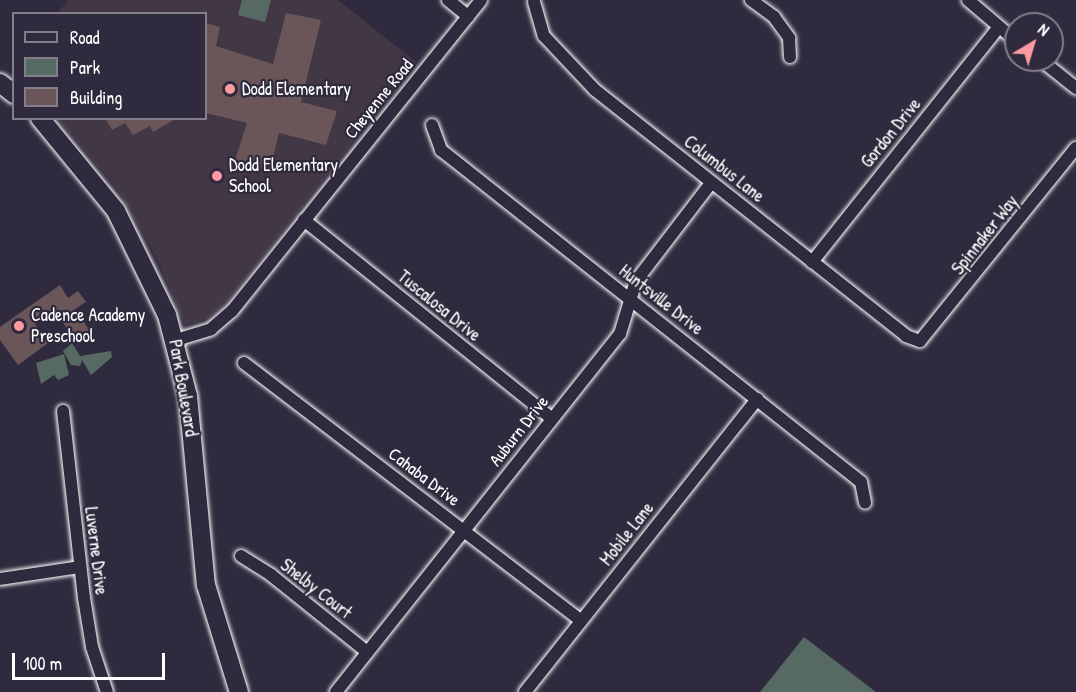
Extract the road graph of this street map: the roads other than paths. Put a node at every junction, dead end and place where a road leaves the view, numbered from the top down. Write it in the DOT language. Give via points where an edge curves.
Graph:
graph roads {
  1 [pos="448,0"];
  2 [pos="481,0"];
  3 [pos="751,0"];
  4 [pos="968,0"];
  5 [pos="534,2"];
  6 [pos="468,16"];
  7 [pos="999,27"];
  8 [pos="1004,31"];
  9 [pos="790,57"];
  10 [pos="1056,72"];
  11 [pos="0,83"];
  12 [pos="1076,88"];
  13 [pos="12,92"];
  14 [pos="42,120"];
  15 [pos="432,125"];
  16 [pos="1076,148"];
  17 [pos="711,183"];
  18 [pos="304,220"];
  19 [pos="812,262"];
  20 [pos="630,298"];
  21 [pos="176,340"];
  22 [pos="920,341"];
  23 [pos="244,363"];
  24 [pos="757,399"];
  25 [pos="63,411"];
  26 [pos="552,419"];
  27 [pos="866,503"];
  28 [pos="464,530"];
  29 [pos="241,556"];
  30 [pos="80,567"];
  31 [pos="0,579"];
  32 [pos="581,621"];
  33 [pos="368,652"];
  34 [pos="107,692"];
  35 [pos="239,692"];
  36 [pos="336,692"];
  37 [pos="525,692"];
  1 -- 6 [label="street"];
  2 -- 6 [label="street, Cheyenne Road"];
  3 -- 9 [label="street" via="774,16 789,38"];
  4 -- 7 [label="street"];
  5 -- 17 [label="street, Columbus Lane" via="544,36 570,66"];
  6 -- 18 [label="street, Cheyenne Road"];
  7 -- 8 [label="street"];
  7 -- 19 [label="street, Gordon Drive"];
  10 -- 12 [label="street"];
  11 -- 13 [label="main road"];
  14 -- 21 [label="main road, Park Boulevard" via="116,211 150,273"];
  15 -- 20 [label="street, Huntsville Drive" via="441,150"];
  16 -- 22 [label="street, Spinnaker Way"];
  17 -- 19 [label="street, Columbus Lane"];
  17 -- 20 [label="street, Auburn Drive" via="636,281"];
  18 -- 21 [label="street, Cheyenne Road" via="222,321"];
  18 -- 26 [label="street, Tuscalosa Drive"];
  19 -- 22 [label="street, Columbus Lane" via="906,336"];
  20 -- 24 [label="street, Huntsville Drive"];
  20 -- 26 [label="street, Auburn Drive" via="620,334"];
  21 -- 35 [label="main road, Park Boulevard" via="192,422 206,585"];
  23 -- 28 [label="street, Cahaba Drive"];
  24 -- 27 [label="street, Huntsville Drive" via="861,482"];
  24 -- 32 [label="street, Mobile Lane"];
  25 -- 30 [label="street, Luverne Drive"];
  26 -- 28 [label="street, Auburn Drive"];
  28 -- 32 [label="street, Cahaba Drive"];
  28 -- 33 [label="street, Auburn Drive"];
  29 -- 33 [label="street, Shelby Court"];
  30 -- 31 [label="street"];
  30 -- 34 [label="street, Luverne Drive" via="92,647"];
  32 -- 37 [label="street, Mobile Lane"];
  33 -- 36 [label="street, Auburn Drive"];
}
